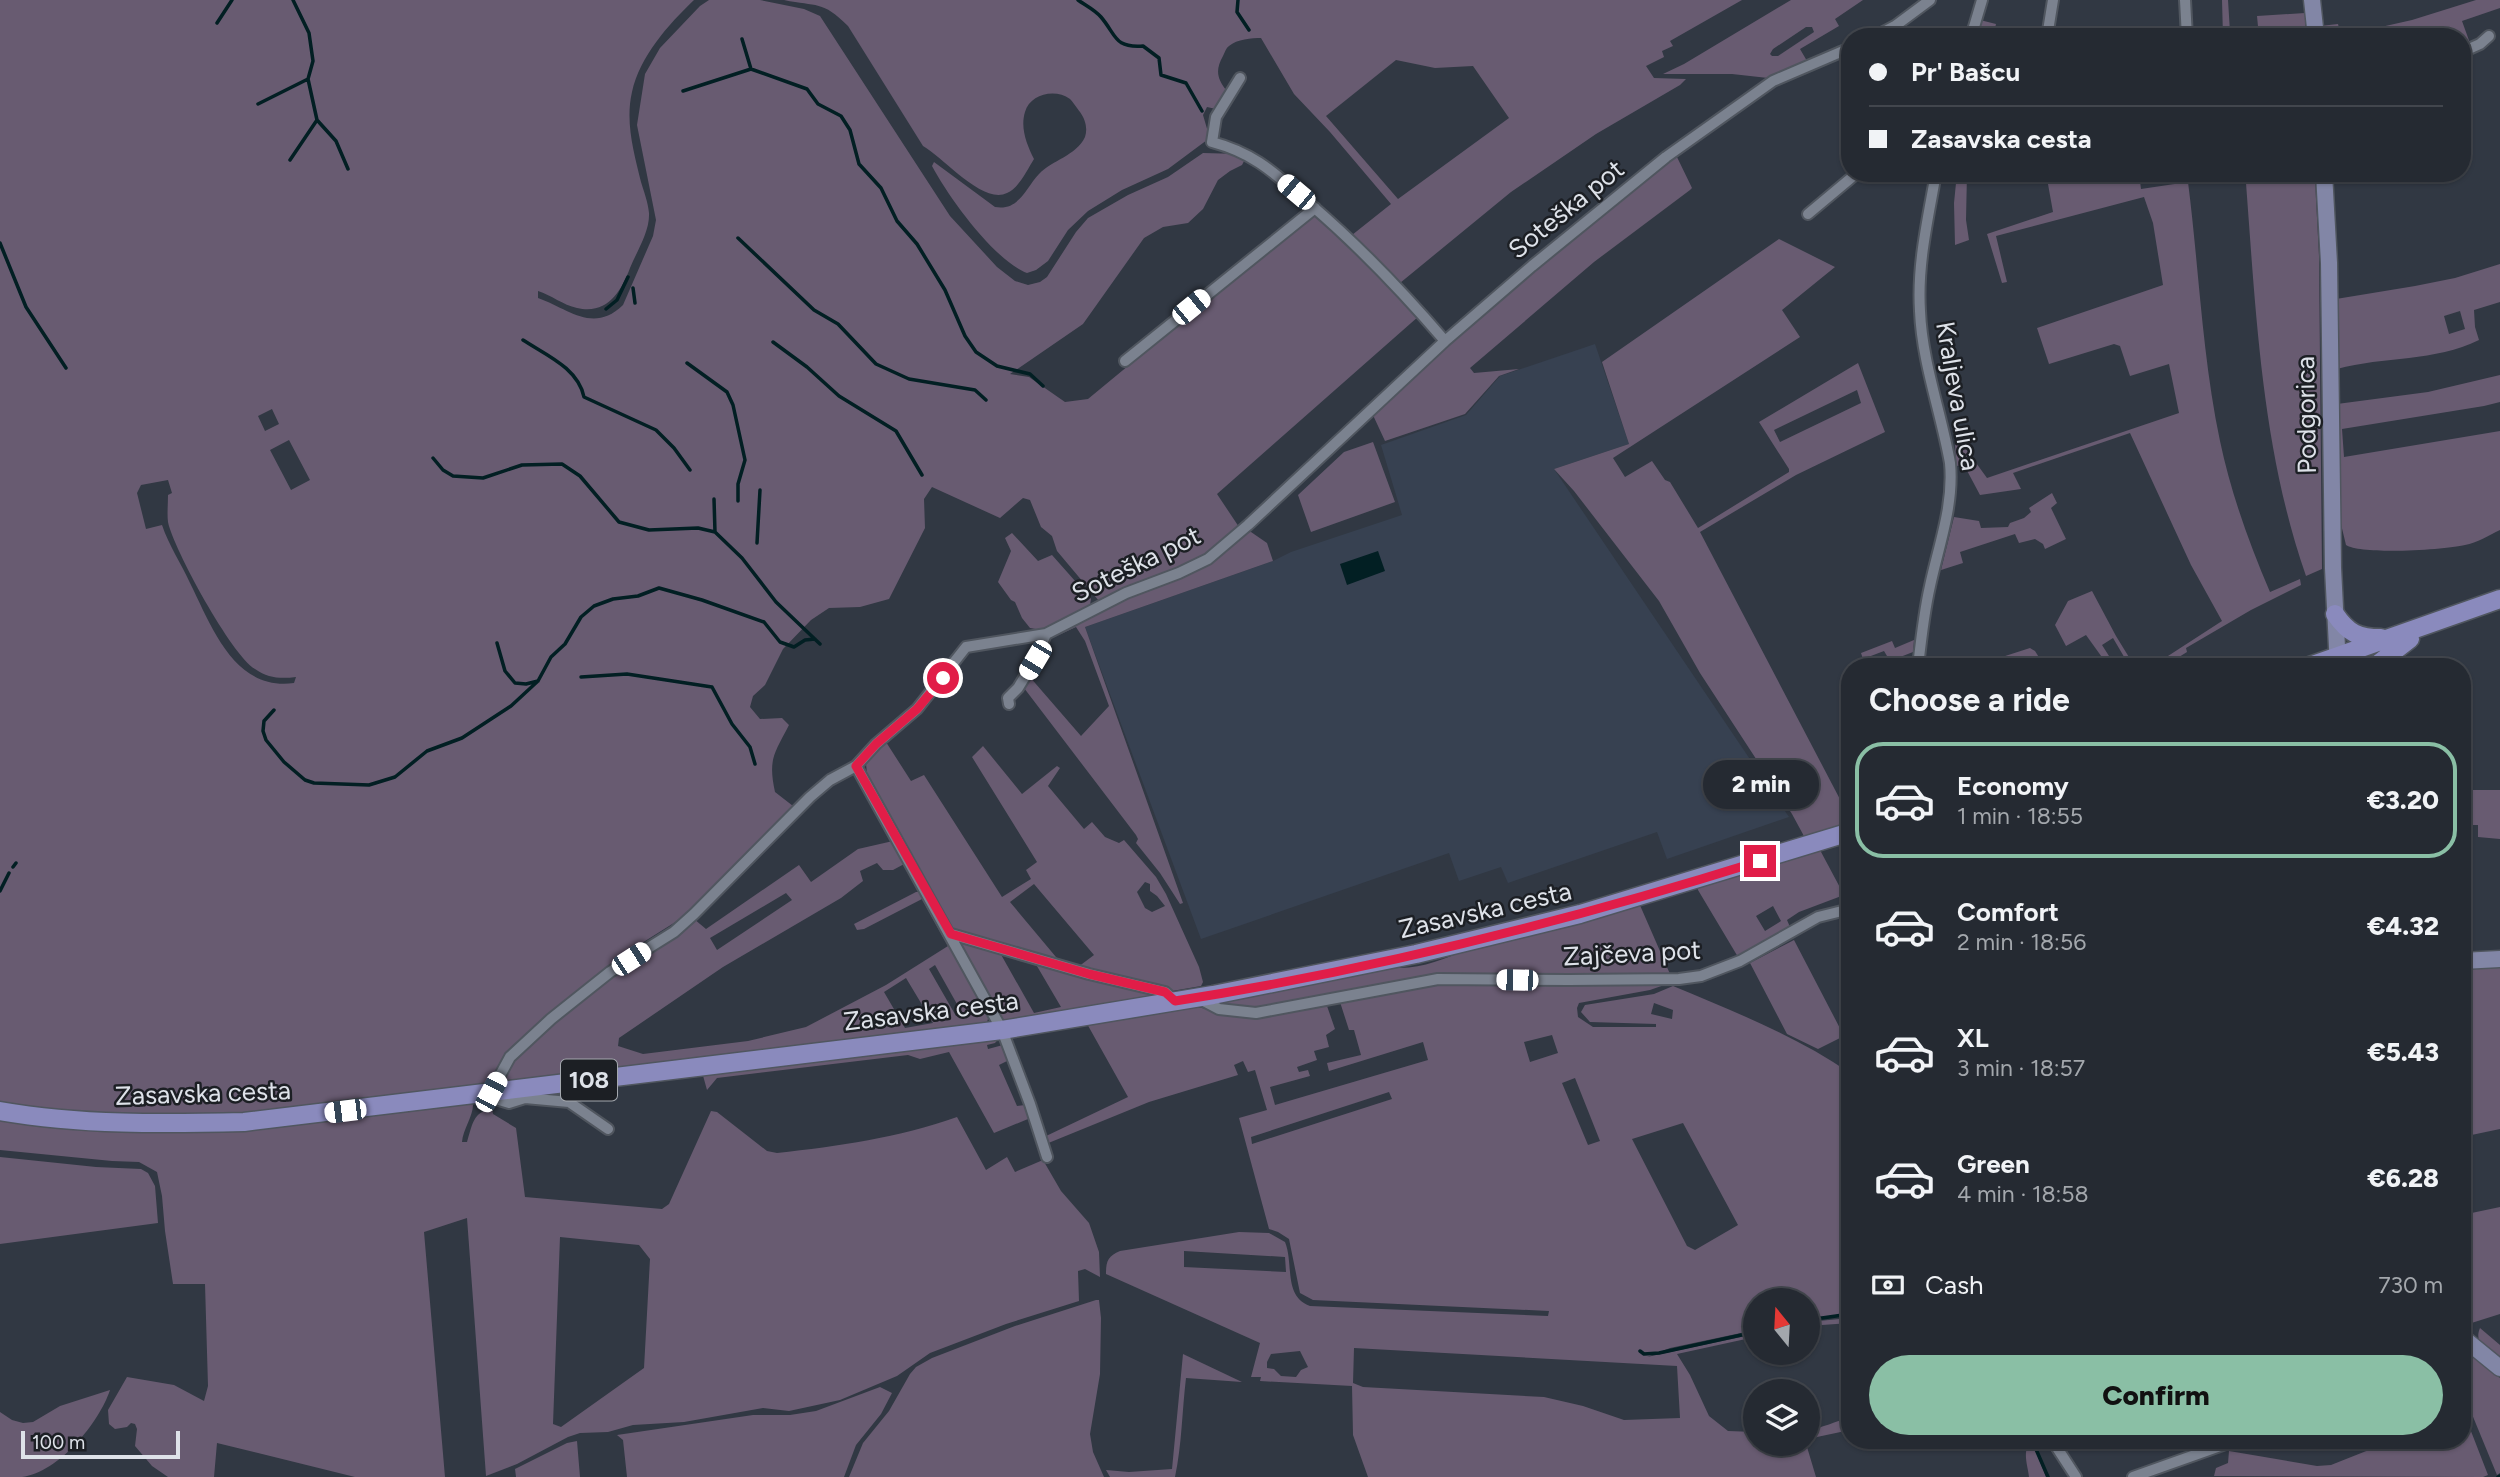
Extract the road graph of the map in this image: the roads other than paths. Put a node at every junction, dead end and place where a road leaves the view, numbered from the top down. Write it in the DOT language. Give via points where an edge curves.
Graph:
graph roads {
  1 [pos="1930,0"];
  2 [pos="1982,0"];
  3 [pos="2053,0"];
  4 [pos="2185,0"];
  5 [pos="2312,0"];
  6 [pos="1891,28"];
  7 [pos="1974,28"];
  8 [pos="2048,28"];
  9 [pos="2187,28"];
  10 [pos="2315,28"];
  11 [pos="2489,36"];
  12 [pos="2471,48"];
  13 [pos="1841,52"];
  14 [pos="1240,78"];
  15 [pos="1846,182"];
  16 [pos="1934,182"];
  17 [pos="2324,182"];
  18 [pos="1315,208"];
  19 [pos="1808,214"];
  20 [pos="1445,341"];
  21 [pos="1125,360"];
  22 [pos="2500,600"];
  23 [pos="2335,614"];
  24 [pos="2422,628"];
  25 [pos="1046,634"];
  26 [pos="2392,639"];
  27 [pos="1919,658"];
  28 [pos="2338,658"];
  29 [pos="2347,658"];
  30 [pos="2385,658"];
  31 [pos="1009,704"];
  32 [pos="856,766"];
  33 [pos="1841,835"];
  34 [pos="1841,911"];
  35 [pos="951,934"];
  36 [pos="2500,959"];
  37 [pos="2471,961"];
  38 [pos="1197,998"];
  39 [pos="1175,1001"];
  40 [pos="1002,1030"];
  41 [pos="491,1092"];
  42 [pos="0,1111"];
  43 [pos="608,1129"];
  44 [pos="1047,1157"];
  45 [pos="2471,1344"];
  46 [pos="2500,1368"];
  47 [pos="2058,1449"];
  48 [pos="2212,1449"];
  49 [pos="2076,1477"];
  50 [pos="2133,1477"];
  1 -- 6 [label="street"];
  2 -- 7 [label="street"];
  3 -- 8 [label="street"];
  4 -- 9 [label="street"];
  5 -- 10 [label="main road"];
  11 -- 12 [label="street"];
  13 -- 20 [label="street, Soteška pot" via="1773,81 1666,157"];
  14 -- 18 [label="street" via="1216,117 1212,142 1257,159"];
  15 -- 19 [label="street"];
  16 -- 27 [label="street, Kraljeva ulica" via="1921,259 1920,312 1952,482"];
  17 -- 23 [label="main road, Podgorica"];
  18 -- 20 [label="street" via="1395,283"];
  18 -- 21 [label="street"];
  20 -- 25 [label="street, Soteška pot" via="1208,559 1126,593"];
  22 -- 24 [label="main road"];
  23 -- 26 [label="main road" via="2355,635"];
  23 -- 28 [label="main road, Podgorica"];
  24 -- 26 [label="main road"];
  24 -- 30 [label="main road"];
  25 -- 31 [label="street" via="1035,660 1008,698"];
  25 -- 32 [label="street, Soteška pot" via="966,647 917,709"];
  26 -- 29 [label="main road"];
  32 -- 35 [label="street"];
  32 -- 41 [label="street, Soteška pot" via="810,797 674,932 610,972 551,1019 510,1056"];
  33 -- 38 [label="main road, Zasavska cesta / 108" via="1580,914 1416,954"];
  34 -- 38 [label="street, Zajčeva pot" via="1818,917 1740,961 1679,979 1438,979 1256,1013 1219,1009"];
  35 -- 39 [label="street" via="1165,992"];
  35 -- 40 [label="street"];
  36 -- 37 [label="main road"];
  38 -- 39 [label="main road, Zasavska cesta / 108"];
  39 -- 40 [label="main road, Zasavska cesta / 108"];
  40 -- 41 [label="main road, Zasavska cesta / 108"];
  40 -- 44 [label="street"];
  41 -- 42 [label="main road, Zasavska cesta / 108" via="244,1122 101,1122"];
  41 -- 43 [label="street" via="509,1103 525,1098 569,1102"];
  45 -- 46 [label="main road"];
  47 -- 49 [label="street"];
  48 -- 50 [label="street"];
}
